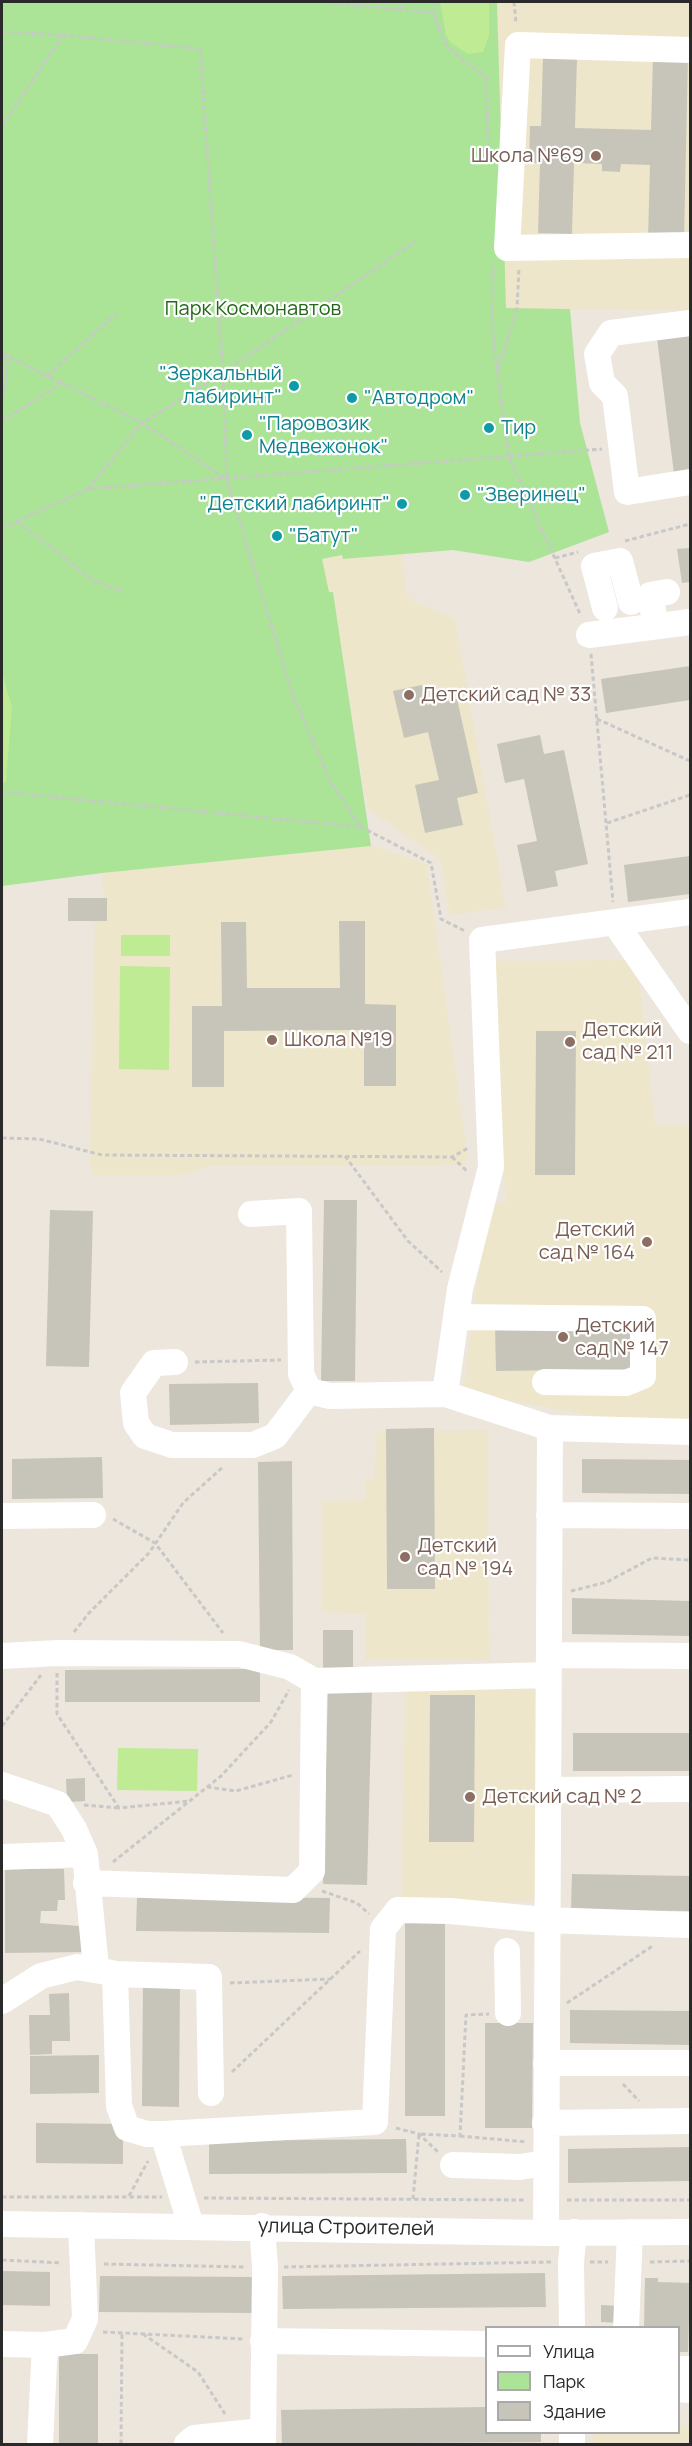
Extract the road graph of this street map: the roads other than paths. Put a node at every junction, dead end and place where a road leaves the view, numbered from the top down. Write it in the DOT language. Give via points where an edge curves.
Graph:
graph roads {
  1 [pos="690,50"];
  2 [pos="690,245"];
  3 [pos="690,323"];
  4 [pos="690,482"];
  5 [pos="667,592"];
  6 [pos="632,602"];
  7 [pos="604,608"];
  8 [pos="690,622"];
  9 [pos="657,626"];
  10 [pos="690,912"];
  11 [pos="615,923"];
  12 [pos="690,1030"];
  13 [pos="251,1214"];
  14 [pos="456,1317"];
  15 [pos="175,1362"];
  16 [pos="545,1382"];
  17 [pos="309,1391"];
  18 [pos="445,1394"];
  19 [pos="550,1428"];
  20 [pos="690,1432"];
  21 [pos="93,1515"];
  22 [pos="549,1515"];
  23 [pos="2,1516"];
  24 [pos="690,1516"];
  25 [pos="2,1656"];
  26 [pos="690,1656"];
  27 [pos="549,1665"];
  28 [pos="314,1681"];
  29 [pos="2,1785"];
  30 [pos="690,1789"];
  31 [pos="548,1790"];
  32 [pos="85,1854"];
  33 [pos="2,1857"];
  34 [pos="86,1884"];
  35 [pos="545,1920"];
  36 [pos="687,1925"];
  37 [pos="507,1951"];
  38 [pos="106,1971"];
  39 [pos="546,1984"];
  40 [pos="508,1985"];
  41 [pos="2,2001"];
  42 [pos="508,2013"];
  43 [pos="546,2063"];
  44 [pos="690,2063"];
  45 [pos="211,2092"];
  46 [pos="690,2121"];
  47 [pos="163,2134"];
  48 [pos="545,2143"];
  49 [pos="453,2165"];
  50 [pos="2,2224"];
  51 [pos="81,2225"];
  52 [pos="191,2226"];
  53 [pos="262,2226"];
  54 [pos="574,2232"];
  55 [pos="630,2232"];
  56 [pos="690,2232"];
  57 [pos="546,2233"];
  58 [pos="572,2326"];
  59 [pos="626,2326"];
  60 [pos="263,2341"];
  61 [pos="2,2344"];
  62 [pos="485,2344"];
  63 [pos="45,2345"];
  64 [pos="254,2436"];
  65 [pos="40,2445"];
  66 [pos="187,2445"];
  1 -- 2 [label="street" via="518,45 507,248"];
  3 -- 4 [label="street" via="611,333 597,354 602,383 615,396 627,492"];
  5 -- 9 [label="street" via="650,595"];
  6 -- 7 [label="street"];
  6 -- 7 [label="street" via="620,561 594,566"];
  6 -- 9 [label="street"];
  7 -- 9 [label="street" via="589,635"];
  8 -- 9 [label="street"];
  10 -- 11 [label="street"];
  11 -- 12 [label="street"];
  11 -- 14 [label="street" via="482,940 491,1167"];
  13 -- 17 [label="street" via="299,1211 301,1374"];
  14 -- 16 [label="street" via="643,1319 644,1376 626,1383"];
  14 -- 18 [label="street"];
  15 -- 17 [label="street" via="154,1363 133,1393 136,1423 145,1436 172,1445 248,1445 275,1436"];
  17 -- 18 [label="street" via="330,1396"];
  18 -- 19 [label="street"];
  19 -- 20 [label="street"];
  19 -- 22 [label="street"];
  21 -- 23 [label="street"];
  22 -- 24 [label="street"];
  22 -- 27 [label="street"];
  25 -- 28 [label="street" via="239,1654 290,1667"];
  26 -- 27 [label="street"];
  27 -- 28 [label="street"];
  27 -- 31 [label="street"];
  28 -- 34 [label="street" via="312,1871 293,1890"];
  29 -- 32 [label="street" via="58,1804"];
  30 -- 31 [label="street"];
  31 -- 35 [label="street"];
  32 -- 33 [label="street"];
  32 -- 34 [label="street"];
  34 -- 38 [label="street"];
  35 -- 36 [label="street"];
  35 -- 39 [label="street"];
  35 -- 47 [label="street" via="398,1910 382,1929 375,2122"];
  37 -- 40 [label="street"];
  38 -- 41 [label="street" via="77,1966 40,1976"];
  38 -- 45 [label="street" via="209,1977"];
  38 -- 47 [label="street" via="119,2106 127,2128"];
  39 -- 40 [label="street"];
  39 -- 43 [label="street"];
  40 -- 42 [label="street"];
  43 -- 44 [label="street"];
  43 -- 48 [label="street"];
  46 -- 48 [label="street" via="660,2122"];
  47 -- 52 [label="street"];
  48 -- 49 [label="street" via="520,2167"];
  48 -- 57 [label="street"];
  50 -- 51 [label="street, улица Строителей"];
  51 -- 52 [label="street, улица Строителей"];
  51 -- 63 [label="street" via="86,2319 75,2341"];
  52 -- 53 [label="street, улица Строителей"];
  53 -- 57 [label="street, улица Строителей"];
  53 -- 60 [label="street"];
  54 -- 55 [label="street, улица Строителей"];
  54 -- 57 [label="street, улица Строителей"];
  54 -- 58 [label="street"];
  55 -- 56 [label="street, улица Строителей"];
  55 -- 59 [label="street"];
  60 -- 62 [label="street"];
  60 -- 64 [label="street"];
  61 -- 63 [label="street"];
  63 -- 65 [label="street"];
  64 -- 66 [label="street" via="194,2438"];
}
